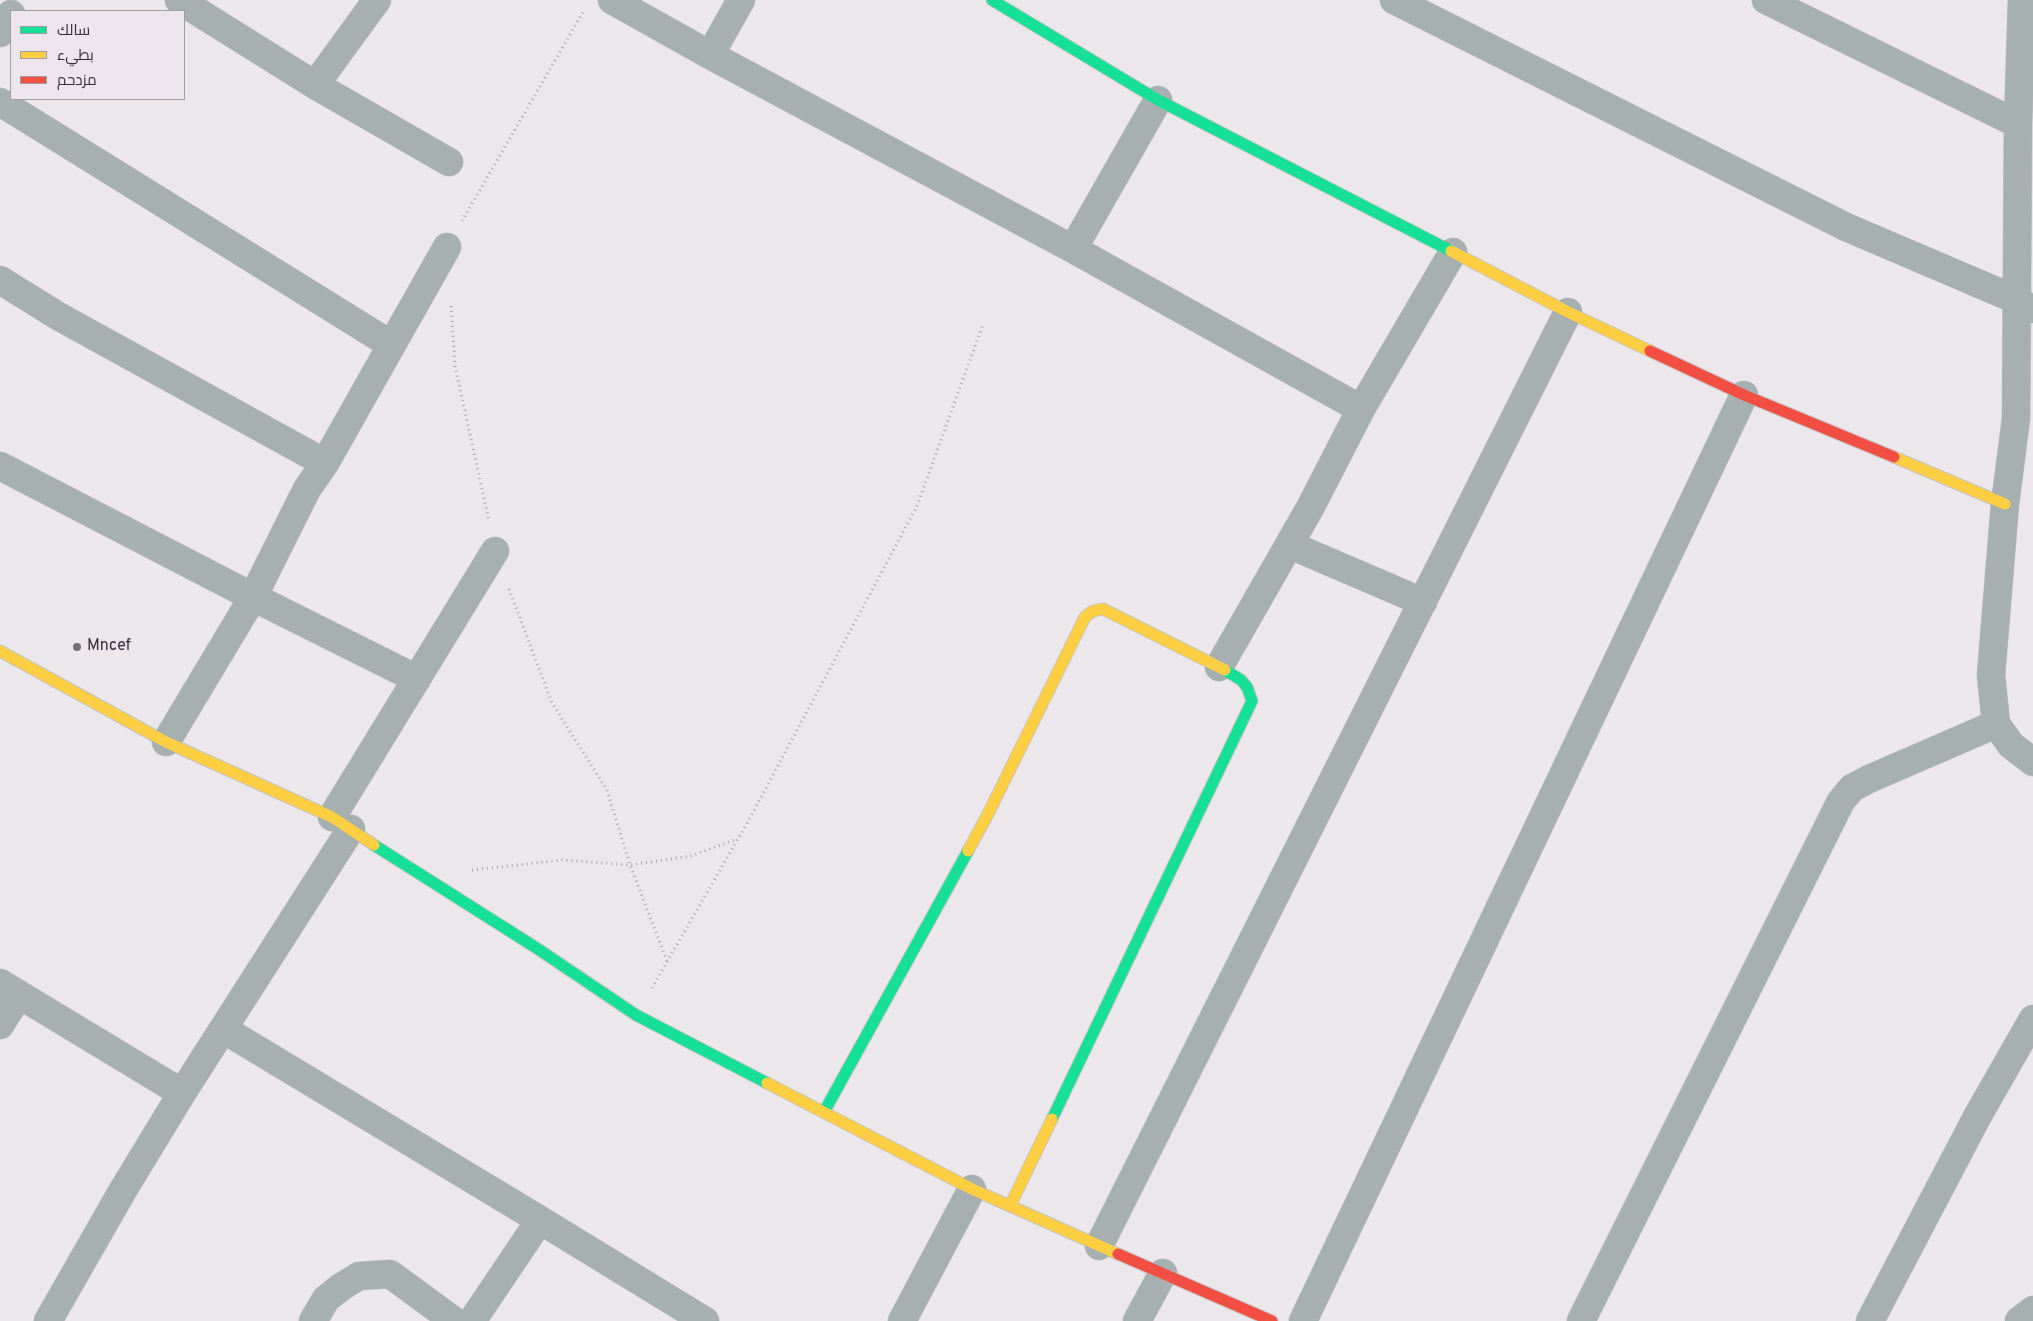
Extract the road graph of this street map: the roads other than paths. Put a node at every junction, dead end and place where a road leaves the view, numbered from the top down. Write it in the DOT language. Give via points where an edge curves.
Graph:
graph roads {
  1 [pos="179,0"];
  2 [pos="377,0"];
  3 [pos="612,0"];
  4 [pos="741,0"];
  5 [pos="992,0"];
  6 [pos="1394,0"];
  7 [pos="1766,0"];
  8 [pos="2022,0"];
  9 [pos="10,16"];
  10 [pos="0,33"];
  11 [pos="710,55"];
  12 [pos="315,85"];
  13 [pos="1158,100"];
  14 [pos="0,102"];
  15 [pos="2023,109"];
  16 [pos="449,162"];
  17 [pos="447,247"];
  18 [pos="1073,250"];
  19 [pos="1453,252"];
  20 [pos="0,280"];
  21 [pos="2025,305"];
  22 [pos="1568,312"];
  23 [pos="390,344"];
  24 [pos="1744,395"];
  25 [pos="1361,409"];
  26 [pos="2025,424"];
  27 [pos="325,462"];
  28 [pos="0,466"];
  29 [pos="2006,504"];
  30 [pos="1290,545"];
  31 [pos="495,551"];
  32 [pos="253,596"];
  33 [pos="1423,602"];
  34 [pos="0,651"];
  35 [pos="1220,667"];
  36 [pos="417,679"];
  37 [pos="1996,724"];
  38 [pos="166,742"];
  39 [pos="2033,762"];
  40 [pos="342,823"];
  41 [pos="10,989"];
  42 [pos="2033,1019"];
  43 [pos="0,1025"];
  44 [pos="223,1029"];
  45 [pos="182,1093"];
  46 [pos="824,1112"];
  47 [pos="972,1190"];
  48 [pos="1010,1206"];
  49 [pos="540,1220"];
  50 [pos="1099,1246"];
  51 [pos="1163,1273"];
  52 [pos="2033,1310"];
  53 [pos="48,1321"];
  54 [pos="313,1321"];
  55 [pos="454,1321"];
  56 [pos="472,1321"];
  57 [pos="705,1321"];
  58 [pos="902,1321"];
  59 [pos="1137,1321"];
  60 [pos="1272,1321"];
  61 [pos="1303,1321"];
  62 [pos="1581,1321"];
  63 [pos="1870,1321"];
  64 [pos="2019,1321"];
  1 -- 12 [label="street"];
  2 -- 12 [label="street"];
  3 -- 11 [label="street"];
  4 -- 11 [label="street"];
  5 -- 13 [label="street"];
  6 -- 21 [label="street" via="1846,227"];
  7 -- 15 [label="street"];
  8 -- 15 [label="street"];
  9 -- 10 [label="street"];
  11 -- 18 [label="street"];
  12 -- 16 [label="street"];
  13 -- 18 [label="street"];
  13 -- 19 [label="street"];
  14 -- 23 [label="street"];
  15 -- 21 [label="street"];
  17 -- 23 [label="street"];
  18 -- 25 [label="street"];
  19 -- 22 [label="street"];
  19 -- 25 [label="street"];
  20 -- 27 [label="street" via="58,316"];
  21 -- 26 [label="street"];
  22 -- 24 [label="street"];
  22 -- 33 [label="street"];
  23 -- 27 [label="street"];
  24 -- 29 [label="street"];
  24 -- 61 [label="street"];
  25 -- 30 [label="street"];
  26 -- 29 [label="street"];
  27 -- 32 [label="street" via="307,489"];
  28 -- 32 [label="street"];
  29 -- 37 [label="street" via="1992,675"];
  30 -- 33 [label="street"];
  30 -- 35 [label="street"];
  31 -- 36 [label="street"];
  32 -- 36 [label="street"];
  32 -- 38 [label="street"];
  33 -- 50 [label="street"];
  34 -- 38 [label="street"];
  35 -- 46 [label="street" via="1103,609 1093,610 1085,617 988,814"];
  35 -- 48 [label="street" via="1241,680 1252,701"];
  36 -- 40 [label="street"];
  37 -- 39 [label="street" via="2011,746"];
  37 -- 62 [label="street" via="1852,788 1841,801"];
  38 -- 40 [label="street"];
  40 -- 44 [label="street"];
  40 -- 46 [label="street" via="636,1015"];
  41 -- 43 [label="street"];
  41 -- 45 [label="street"];
  42 -- 63 [label="street"];
  44 -- 45 [label="street"];
  44 -- 49 [label="street"];
  45 -- 53 [label="street"];
  46 -- 47 [label="street"];
  47 -- 48 [label="street"];
  47 -- 58 [label="street"];
  48 -- 50 [label="street"];
  49 -- 56 [label="street"];
  49 -- 57 [label="street"];
  50 -- 51 [label="street"];
  51 -- 59 [label="street"];
  51 -- 60 [label="street"];
  52 -- 64 [label="street"];
  54 -- 55 [label="street" via="326,1299 359,1276 390,1274"];
}
